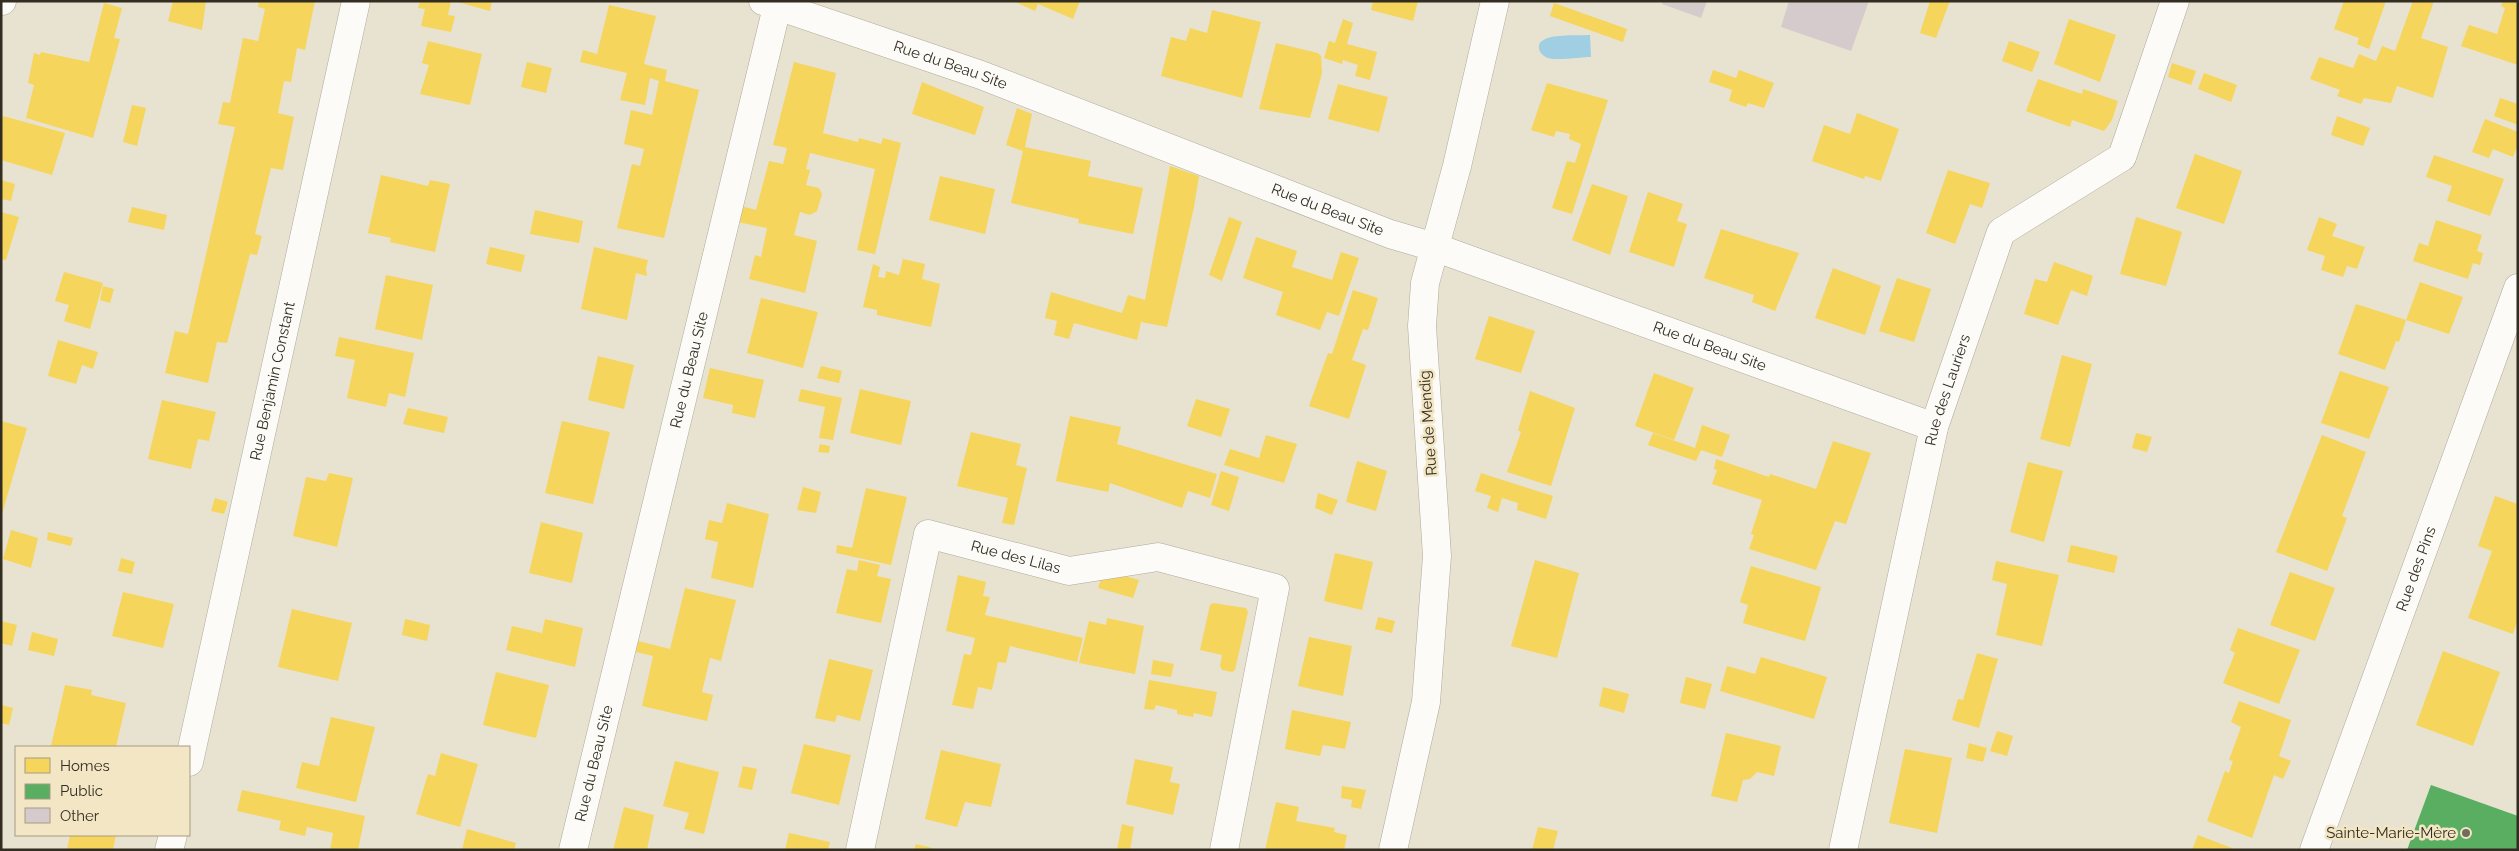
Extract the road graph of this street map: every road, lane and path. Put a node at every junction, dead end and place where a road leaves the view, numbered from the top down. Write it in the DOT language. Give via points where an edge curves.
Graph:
graph roads {
  1 [pos="356,1"];
  2 [pos="1495,1"];
  3 [pos="2175,1"];
  4 [pos="770,4"];
  5 [pos="1434,247"];
  6 [pos="2518,288"];
  7 [pos="1934,427"];
  8 [pos="190,757"];
  9 [pos="173,836"];
  10 [pos="169,850"];
  11 [pos="573,850"];
  12 [pos="860,850"];
  13 [pos="1224,850"];
  14 [pos="1393,850"];
  15 [pos="1843,850"];
  16 [pos="2314,850"];
  1 -- 8 [label="street, Rue Benjamin Constant"];
  2 -- 5 [label="street, Rue de Mendig"];
  3 -- 7 [label="street, Rue des Lauriers" via="2122,157 2001,232"];
  4 -- 5 [label="street, Rue du Beau Site" via="981,75 1390,234"];
  4 -- 11 [label="street, Rue du Beau Site"];
  5 -- 7 [label="street, Rue du Beau Site"];
  5 -- 14 [label="street, Rue de Mendig" via="1425,283 1422,326 1437,556 1432,640 1426,702"];
  6 -- 16 [label="street, Rue des Pins"];
  7 -- 15 [label="street, Rue des Lauriers"];
  9 -- 10 [label="street"];
  12 -- 13 [label="street, Rue des Lilas" via="928,534 1069,570 1158,557 1275,588"];
}
